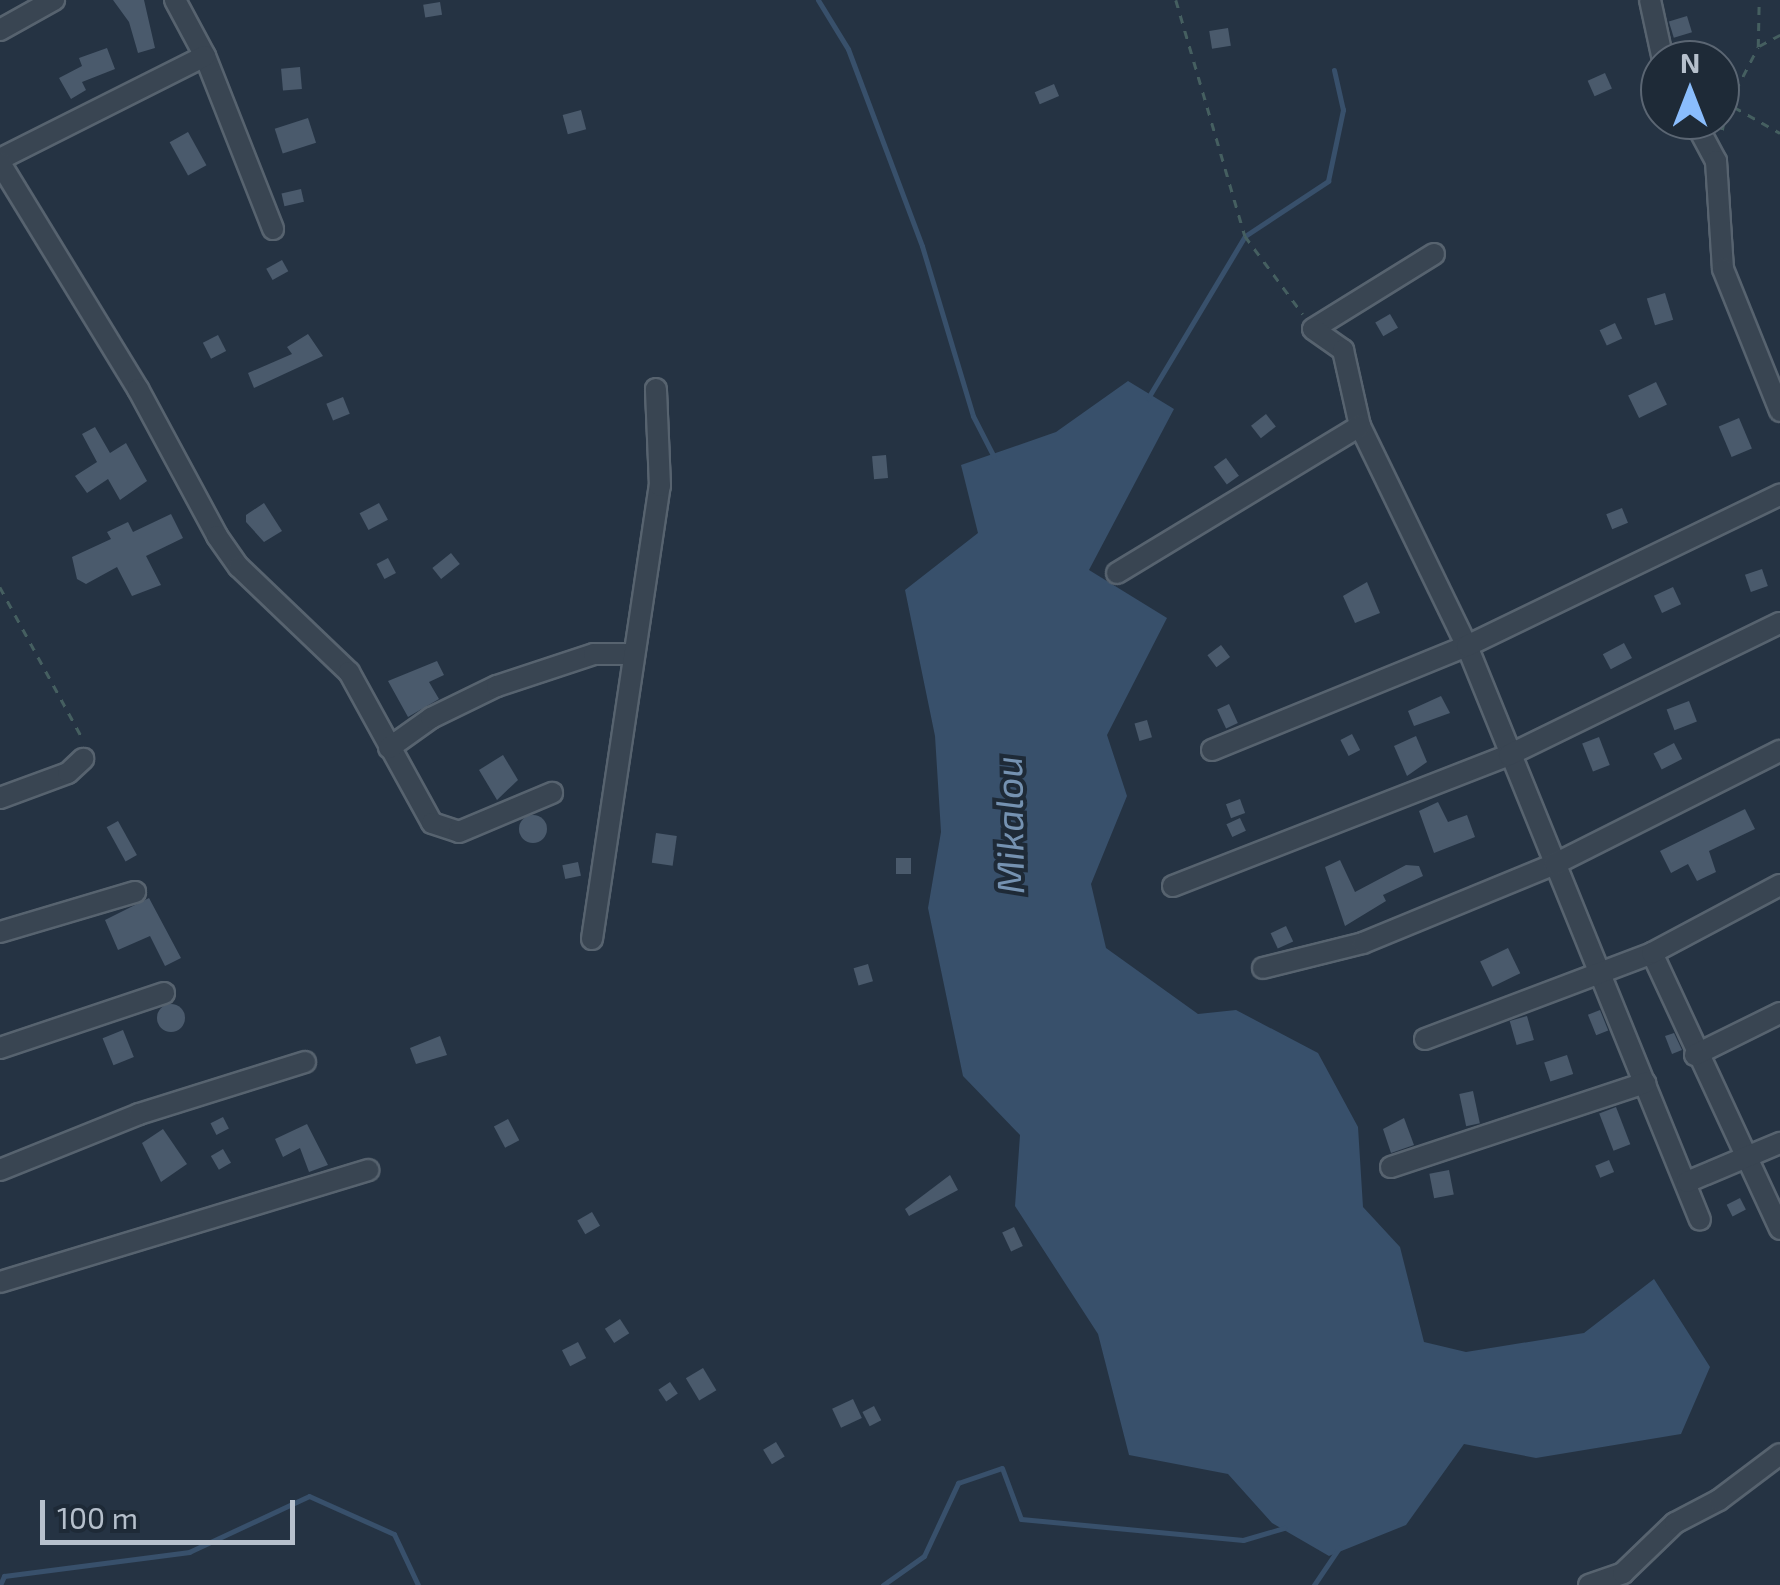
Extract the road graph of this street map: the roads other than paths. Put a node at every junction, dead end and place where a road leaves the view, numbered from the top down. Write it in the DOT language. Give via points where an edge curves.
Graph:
graph roads {
  1 [pos="54,0"];
  2 [pos="175,0"];
  3 [pos="1650,0"];
  4 [pos="0,30"];
  5 [pos="1659,40"];
  6 [pos="205,56"];
  7 [pos="1705,140"];
  8 [pos="0,161"];
  9 [pos="274,229"];
  10 [pos="1434,254"];
  11 [pos="656,390"];
  12 [pos="1778,397"];
  13 [pos="1360,426"];
  14 [pos="1780,495"];
  15 [pos="1117,573"];
  16 [pos="1780,623"];
  17 [pos="1466,646"];
  18 [pos="634,654"];
  19 [pos="389,748"];
  20 [pos="1212,750"];
  21 [pos="1780,750"];
  22 [pos="1509,755"];
  23 [pos="83,760"];
  24 [pos="552,793"];
  25 [pos="0,798"];
  26 [pos="1555,864"];
  27 [pos="1780,885"];
  28 [pos="1174,886"];
  29 [pos="135,892"];
  30 [pos="0,932"];
  31 [pos="592,939"];
  32 [pos="1652,954"];
  33 [pos="1263,968"];
  34 [pos="1604,974"];
  35 [pos="164,994"];
  36 [pos="1780,1013"];
  37 [pos="1425,1039"];
  38 [pos="0,1048"];
  39 [pos="1696,1055"];
  40 [pos="306,1062"];
  41 [pos="1645,1083"];
  42 [pos="1780,1143"];
  43 [pos="1751,1158"];
  44 [pos="1391,1167"];
  45 [pos="0,1170"];
  46 [pos="368,1170"];
  47 [pos="1687,1182"];
  48 [pos="1700,1220"];
  49 [pos="1780,1228"];
  50 [pos="0,1282"];
  51 [pos="1779,1457"];
  52 [pos="1625,1579"];
  53 [pos="1589,1585"];
  1 -- 4 [label="street"];
  2 -- 6 [label="street"];
  3 -- 5 [label="street"];
  6 -- 8 [label="street"];
  6 -- 9 [label="street"];
  7 -- 12 [label="street" via="1716,161 1723,269"];
  8 -- 19 [label="street" via="138,389 217,536 239,567 349,672"];
  10 -- 13 [label="street" via="1313,329 1343,350"];
  11 -- 18 [label="street" via="660,486"];
  13 -- 15 [label="street"];
  13 -- 17 [label="street"];
  14 -- 17 [label="street"];
  16 -- 22 [label="street"];
  17 -- 20 [label="street"];
  17 -- 22 [label="street"];
  18 -- 19 [label="street" via="594,654 497,686 431,718"];
  18 -- 31 [label="street"];
  19 -- 24 [label="street" via="442,831 459,832"];
  21 -- 26 [label="street"];
  22 -- 26 [label="street"];
  22 -- 28 [label="street"];
  23 -- 25 [label="street" via="68,774"];
  26 -- 33 [label="street" via="1363,942"];
  26 -- 34 [label="street"];
  27 -- 32 [label="street"];
  29 -- 30 [label="street"];
  32 -- 34 [label="street"];
  32 -- 39 [label="street"];
  34 -- 37 [label="street"];
  34 -- 41 [label="street"];
  35 -- 38 [label="street"];
  36 -- 39 [label="street"];
  39 -- 43 [label="street"];
  40 -- 45 [label="street" via="139,1114"];
  41 -- 44 [label="street"];
  41 -- 47 [label="street"];
  42 -- 43 [label="street"];
  43 -- 47 [label="street"];
  43 -- 49 [label="street"];
  46 -- 50 [label="street"];
  47 -- 48 [label="street"];
  51 -- 52 [label="street" via="1675,1523"];
  52 -- 53 [label="street"];
}
